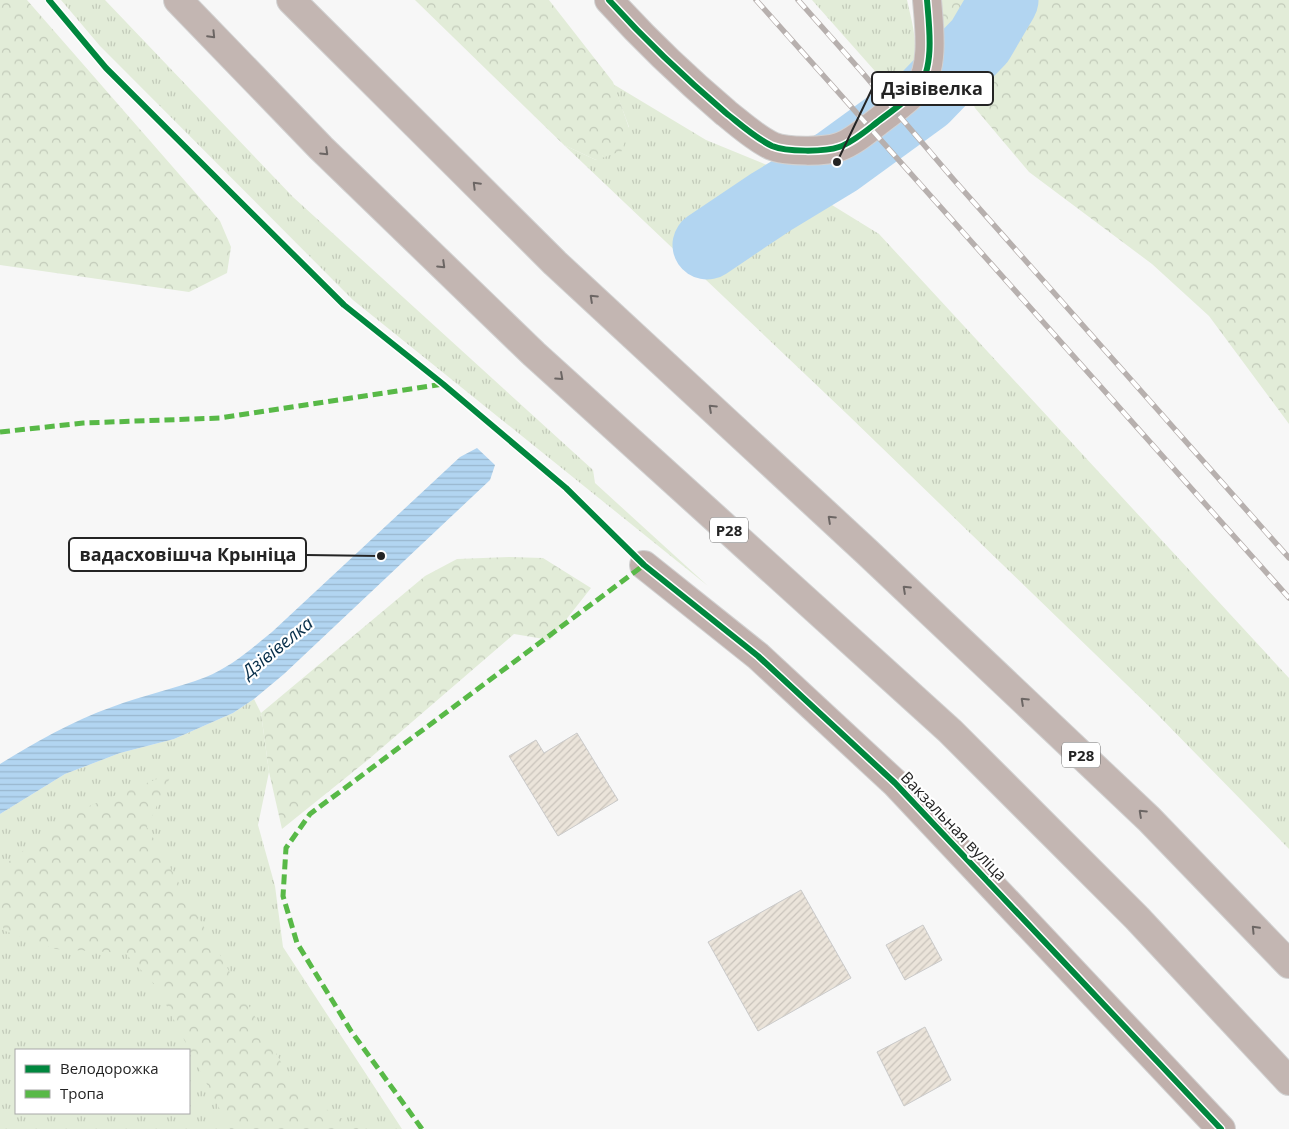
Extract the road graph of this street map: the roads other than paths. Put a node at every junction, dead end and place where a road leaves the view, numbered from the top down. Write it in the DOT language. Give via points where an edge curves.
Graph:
graph roads {
  1 [pos="178,0"];
  2 [pos="291,0"];
  3 [pos="609,0"];
  4 [pos="927,0"];
  5 [pos="644,564"];
  6 [pos="1289,964"];
  7 [pos="1289,1081"];
  8 [pos="1221,1129"];
  1 -- 7 [label="highway, Р28, one-way" via="321,148 534,354 950,731 1137,918"];
  6 -- 2 [label="highway, Р28, one-way" via="1150,820 555,263"];
  3 -- 4 [label="street" via="631,25 743,127 772,146 801,151 839,147 852,141 919,87 927,66"];
  5 -- 8 [label="street, Вакзальная вуліца" via="758,656 895,783"];
}
